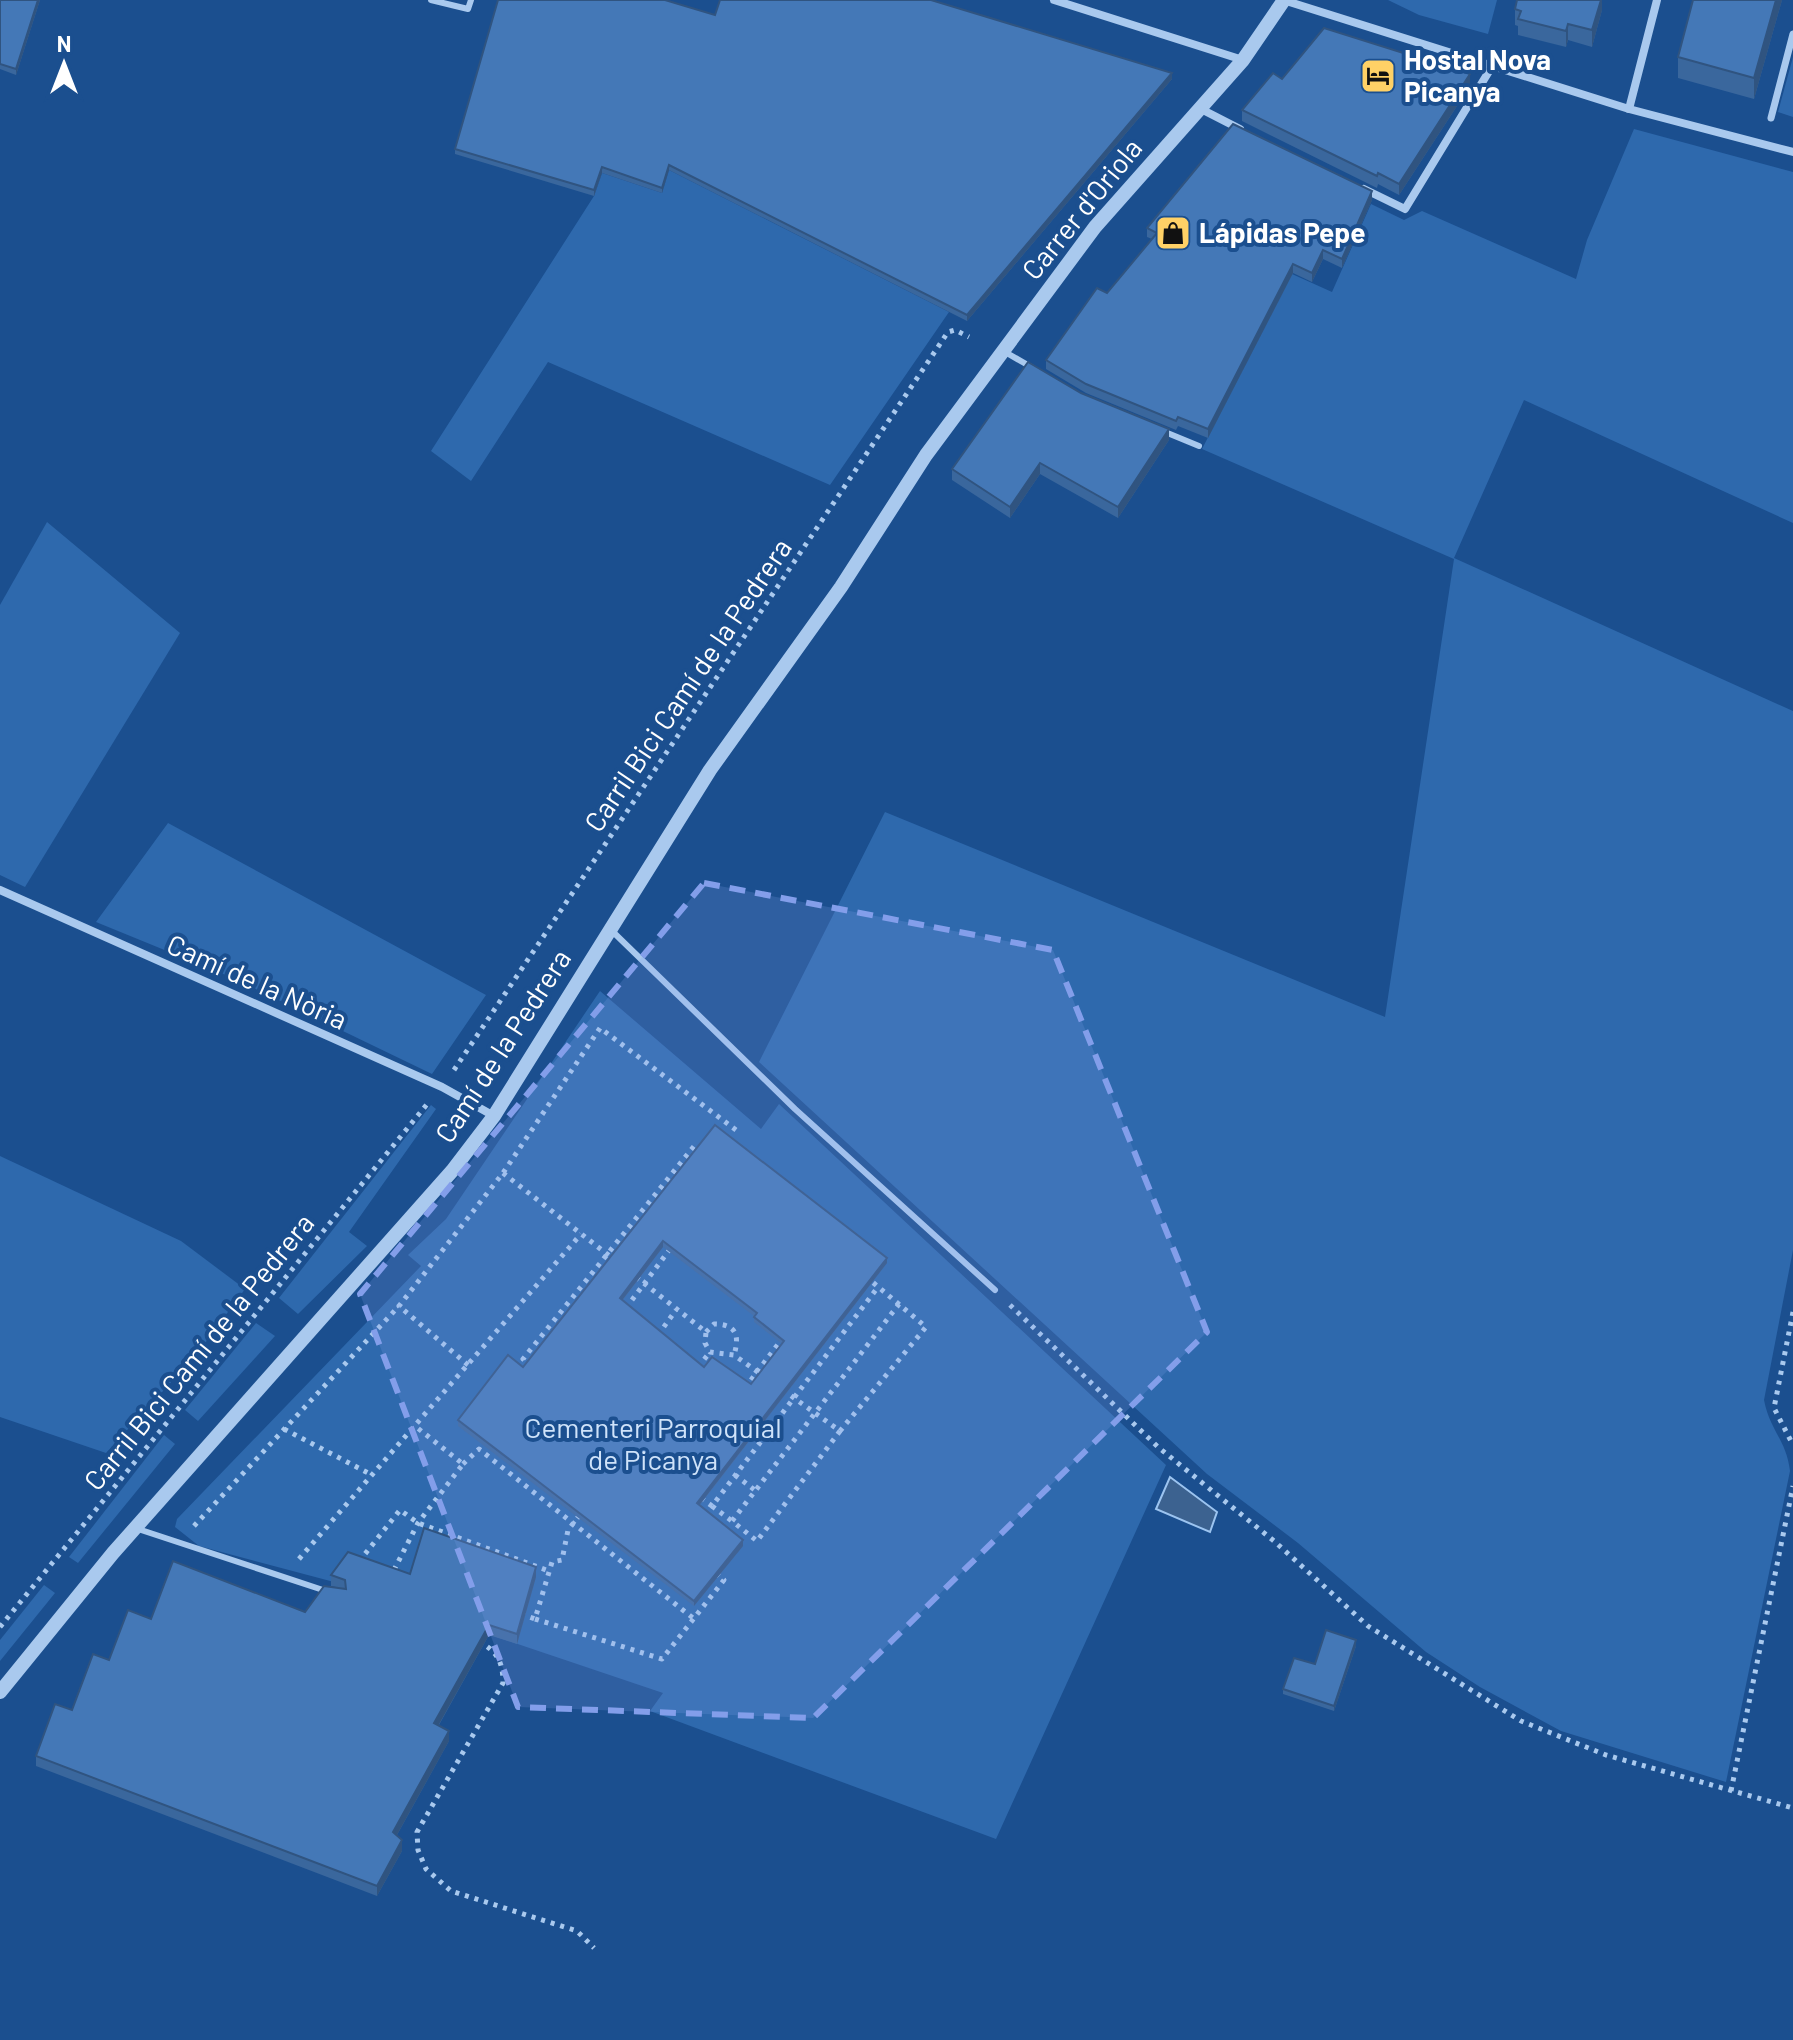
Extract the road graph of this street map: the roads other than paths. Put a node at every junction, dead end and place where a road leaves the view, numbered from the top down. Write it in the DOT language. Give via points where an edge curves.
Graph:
graph roads {
  1 [pos="431,0"];
  2 [pos="471,0"];
  3 [pos="1054,0"];
  4 [pos="1284,0"];
  5 [pos="1657,0"];
  6 [pos="1079,4"];
  7 [pos="1793,34"];
  8 [pos="1243,60"];
  9 [pos="1491,68"];
  10 [pos="1201,109"];
  11 [pos="1629,109"];
  12 [pos="1771,118"];
  13 [pos="1252,134"];
  14 [pos="1793,152"];
  15 [pos="1349,182"];
  16 [pos="1004,351"];
  17 [pos="1045,375"];
  18 [pos="1155,428"];
  19 [pos="1199,446"];
  20 [pos="926,455"];
  21 [pos="0,890"];
  22 [pos="610,929"];
  23 [pos="494,1116"];
  24 [pos="995,1290"];
  25 [pos="135,1528"];
  26 [pos="341,1595"];
  27 [pos="0,1692"];
  1 -- 2 [label="lane" via="468,9"];
  3 -- 6 [label="street"];
  4 -- 8 [label="street, Carrer d'Oriola"];
  4 -- 9 [label="street"];
  5 -- 11 [label="street"];
  6 -- 8 [label="street"];
  7 -- 12 [label="street"];
  8 -- 10 [label="street, Carrer d'Oriola"];
  9 -- 11 [label="street"];
  9 -- 15 [label="street" via="1405,209"];
  10 -- 13 [label="street"];
  10 -- 16 [label="street, Carrer d'Oriola" via="1095,227"];
  11 -- 14 [label="street"];
  16 -- 17 [label="lane"];
  16 -- 20 [label="street, Carrer d'Oriola"];
  18 -- 19 [label="lane"];
  20 -- 22 [label="street, Camí de la Pedrera" via="841,587 710,770"];
  21 -- 23 [label="street, Camí de la Nòria" via="442,1087"];
  22 -- 23 [label="street, Camí de la Pedrera"];
  22 -- 24 [label="lane" via="795,1109"];
  23 -- 25 [label="street, Camí de la Pedrera" via="452,1171"];
  25 -- 26 [label="lane"];
  25 -- 27 [label="street, Camí de la Pedrera"];
}
